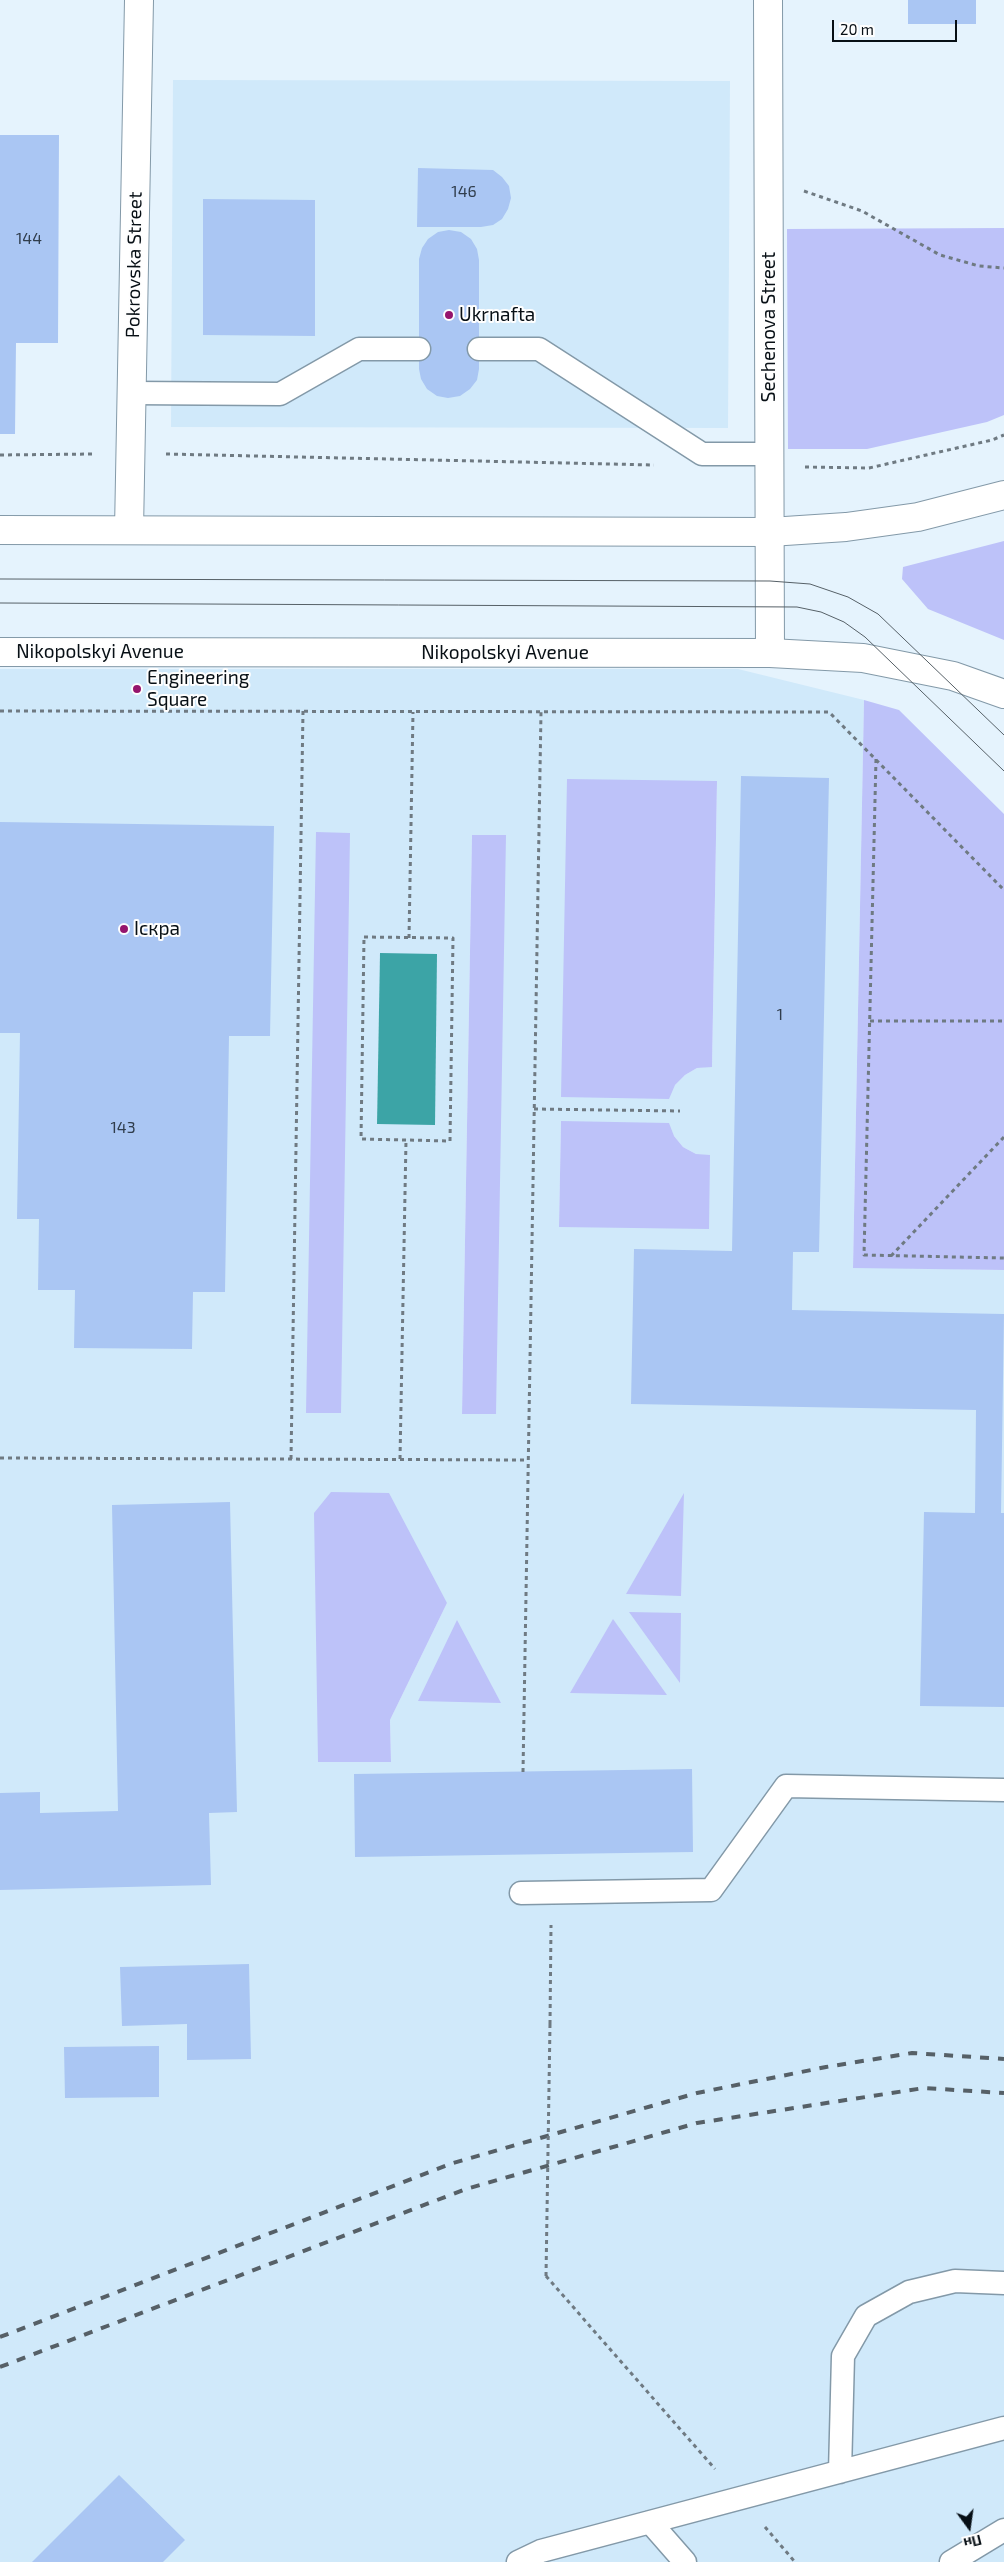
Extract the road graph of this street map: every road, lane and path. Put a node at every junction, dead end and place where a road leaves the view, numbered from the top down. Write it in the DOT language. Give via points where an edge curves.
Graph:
graph roads {
  1 [pos="138,0"];
  2 [pos="768,0"];
  3 [pos="768,181"];
  4 [pos="1004,268"];
  5 [pos="419,349"];
  6 [pos="479,349"];
  7 [pos="131,393"];
  8 [pos="1004,436"];
  9 [pos="131,453"];
  10 [pos="0,456"];
  11 [pos="770,461"];
  12 [pos="660,465"];
  13 [pos="1004,495"];
  14 [pos="0,530"];
  15 [pos="128,530"];
  16 [pos="770,532"];
  17 [pos="0,652"];
  18 [pos="770,653"];
  19 [pos="1004,694"];
  20 [pos="0,711"];
  21 [pos="303,711"];
  22 [pos="413,712"];
  23 [pos="541,712"];
  24 [pos="876,758"];
  25 [pos="1004,890"];
  26 [pos="409,938"];
  27 [pos="870,1021"];
  28 [pos="1004,1021"];
  29 [pos="534,1109"];
  30 [pos="680,1111"];
  31 [pos="1004,1137"];
  32 [pos="406,1140"];
  33 [pos="891,1256"];
  34 [pos="1004,1258"];
  35 [pos="0,1458"];
  36 [pos="290,1459"];
  37 [pos="400,1459"];
  38 [pos="528,1460"];
  39 [pos="523,1772"];
  40 [pos="1004,1790"];
  41 [pos="521,1893"];
  42 [pos="552,1893"];
  43 [pos="1004,2283"];
  44 [pos="1004,2428"];
  45 [pos="840,2472"];
  46 [pos="740,2498"];
  47 [pos="650,2522"];
  48 [pos="1004,2530"];
  49 [pos="518,2562"];
  50 [pos="685,2562"];
  51 [pos="795,2562"];
  52 [pos="951,2562"];
  1 -- 7 [label="main road, Pokrovska Street"];
  2 -- 3 [label="main road, Sechenova Street"];
  3 -- 4 [label="path" via="862,211 940,255 979,266"];
  3 -- 11 [label="main road, Sechenova Street"];
  5 -- 7 [label="lane" via="359,349 280,394"];
  6 -- 11 [label="lane" via="539,349 702,454"];
  7 -- 9 [label="main road, Pokrovska Street"];
  8 -- 11 [label="path" via="869,468"];
  9 -- 10 [label="path"];
  9 -- 12 [label="path"];
  9 -- 15 [label="main road, Pokrovska Street"];
  11 -- 16 [label="main road, Sechenova Street"];
  13 -- 16 [label="main road" via="918,517 846,527"];
  14 -- 15 [label="main road"];
  15 -- 16 [label="main road"];
  16 -- 18 [label="main road, Sechenova Street"];
  17 -- 18 [label="main road, Nikopolskyi Avenue"];
  18 -- 19 [label="main road, Nikopolskyi Avenue" via="863,658 953,676"];
  20 -- 21 [label="path"];
  21 -- 22 [label="path"];
  21 -- 36 [label="path"];
  22 -- 23 [label="path"];
  22 -- 26 [label="path"];
  23 -- 24 [label="path" via="830,712"];
  23 -- 29 [label="path"];
  24 -- 25 [label="path"];
  24 -- 27 [label="path"];
  26 -- 32 [label="path" via="453,938 453,948 450,1140"];
  26 -- 32 [label="path" via="364,937 361,1139"];
  27 -- 28 [label="path"];
  27 -- 33 [label="path" via="864,1256"];
  29 -- 30 [label="path"];
  29 -- 38 [label="path"];
  31 -- 33 [label="path"];
  32 -- 37 [label="path"];
  33 -- 34 [label="path"];
  35 -- 36 [label="path"];
  36 -- 37 [label="path"];
  37 -- 38 [label="path"];
  38 -- 39 [label="path"];
  40 -- 42 [label="lane" via="786,1786 711,1890"];
  41 -- 42 [label="lane"];
  42 -- 46 [label="path, bridge" via="546,2276"];
  43 -- 45 [label="lane" via="955,2281 908,2292 866,2316 843,2356"];
  44 -- 45 [label="lane"];
  45 -- 46 [label="lane"];
  46 -- 47 [label="lane"];
  46 -- 51 [label="path"];
  47 -- 49 [label="lane" via="542,2552"];
  47 -- 50 [label="lane"];
  48 -- 52 [label="lane"];
}
